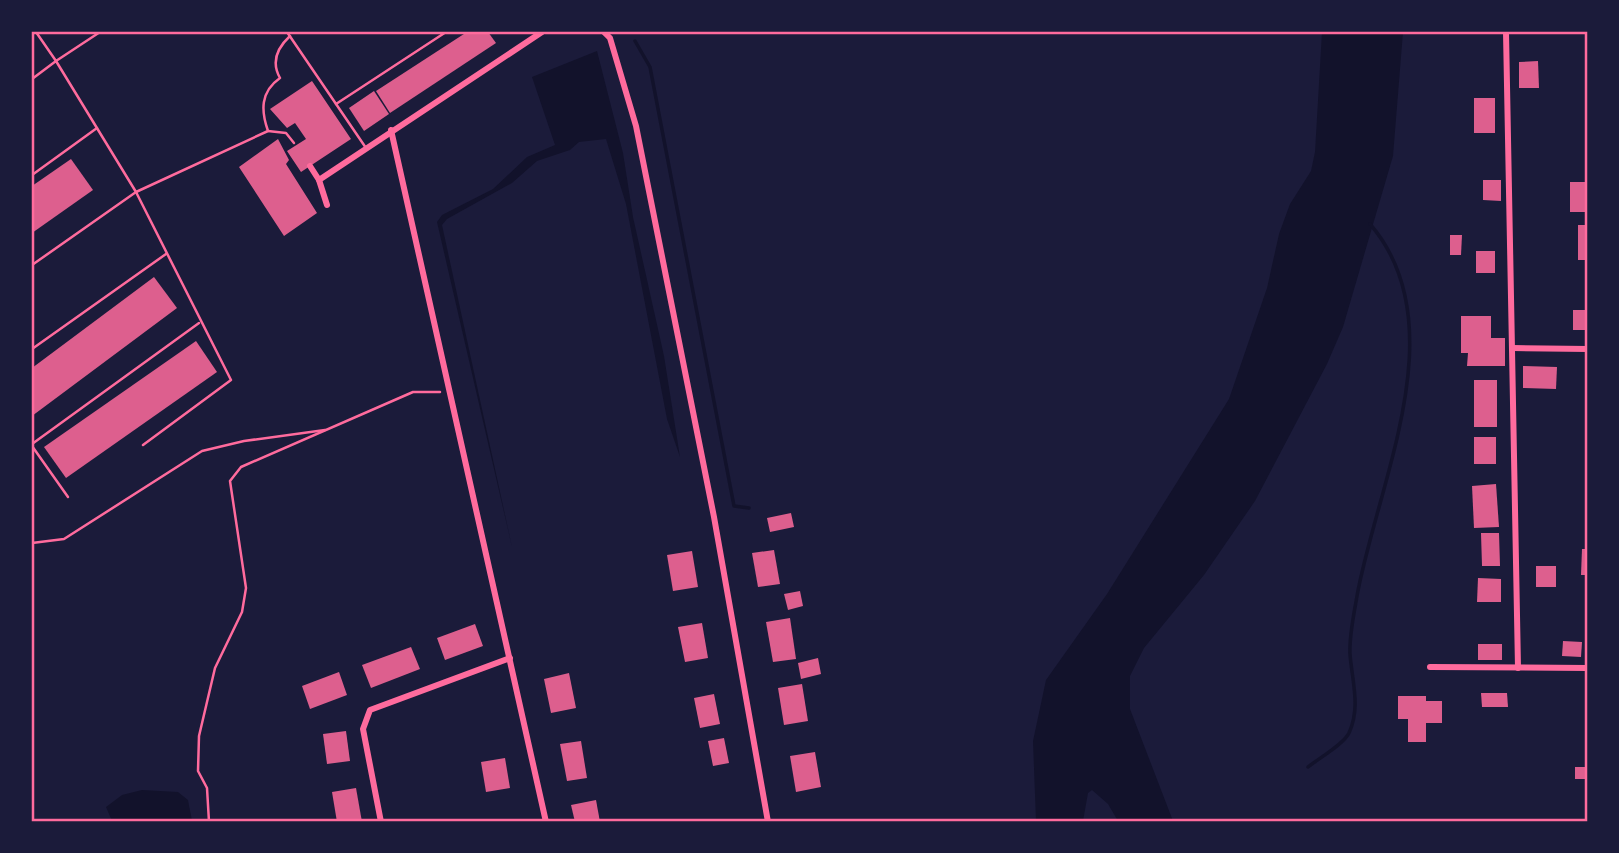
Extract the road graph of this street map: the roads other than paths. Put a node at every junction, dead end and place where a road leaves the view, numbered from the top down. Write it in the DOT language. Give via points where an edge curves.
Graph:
graph roads {
  1 [pos="36,32"];
  2 [pos="100,32"];
  3 [pos="287,32"];
  4 [pos="446,32"];
  5 [pos="542,32"];
  6 [pos="604,32"];
  7 [pos="1506,32"];
  8 [pos="290,36"];
  9 [pos="56,61"];
  10 [pos="32,79"];
  11 [pos="336,104"];
  12 [pos="97,128"];
  13 [pos="268,131"];
  14 [pos="391,131"];
  15 [pos="294,143"];
  16 [pos="366,148"];
  17 [pos="310,166"];
  18 [pos="32,175"];
  19 [pos="319,180"];
  20 [pos="136,192"];
  21 [pos="327,205"];
  22 [pos="166,254"];
  23 [pos="32,265"];
  24 [pos="199,322"];
  25 [pos="1513,348"];
  26 [pos="32,349"];
  27 [pos="1587,349"];
  28 [pos="32,445"];
  29 [pos="144,445"];
  30 [pos="68,497"];
  31 [pos="510,658"];
  32 [pos="1430,667"];
  33 [pos="1518,668"];
  34 [pos="1587,668"];
  35 [pos="381,821"];
  36 [pos="547,821"];
  37 [pos="768,821"];
  1 -- 9 [label="lane"];
  2 -- 9 [label="lane"];
  3 -- 8 [label="lane"];
  4 -- 11 [label="lane"];
  5 -- 14 [label="street"];
  6 -- 37 [label="street" via="610,38 636,126 714,517"];
  7 -- 25 [label="street"];
  8 -- 11 [label="lane"];
  8 -- 13 [label="lane" via="277,52 275,70 280,78 262,106"];
  9 -- 10 [label="lane"];
  9 -- 12 [label="lane"];
  11 -- 16 [label="lane"];
  12 -- 18 [label="lane"];
  12 -- 20 [label="lane"];
  13 -- 15 [label="lane" via="286,133"];
  13 -- 20 [label="lane"];
  14 -- 16 [label="street"];
  14 -- 31 [label="street"];
  16 -- 19 [label="street"];
  17 -- 19 [label="street"];
  19 -- 21 [label="street"];
  20 -- 22 [label="lane"];
  20 -- 23 [label="lane"];
  22 -- 24 [label="lane"];
  22 -- 26 [label="lane"];
  24 -- 28 [label="lane"];
  24 -- 29 [label="lane" via="230,380"];
  25 -- 27 [label="street"];
  25 -- 33 [label="street"];
  28 -- 30 [label="lane"];
  31 -- 35 [label="street" via="370,710 363,729"];
  31 -- 36 [label="street"];
  32 -- 33 [label="street"];
  33 -- 34 [label="street"];
}
